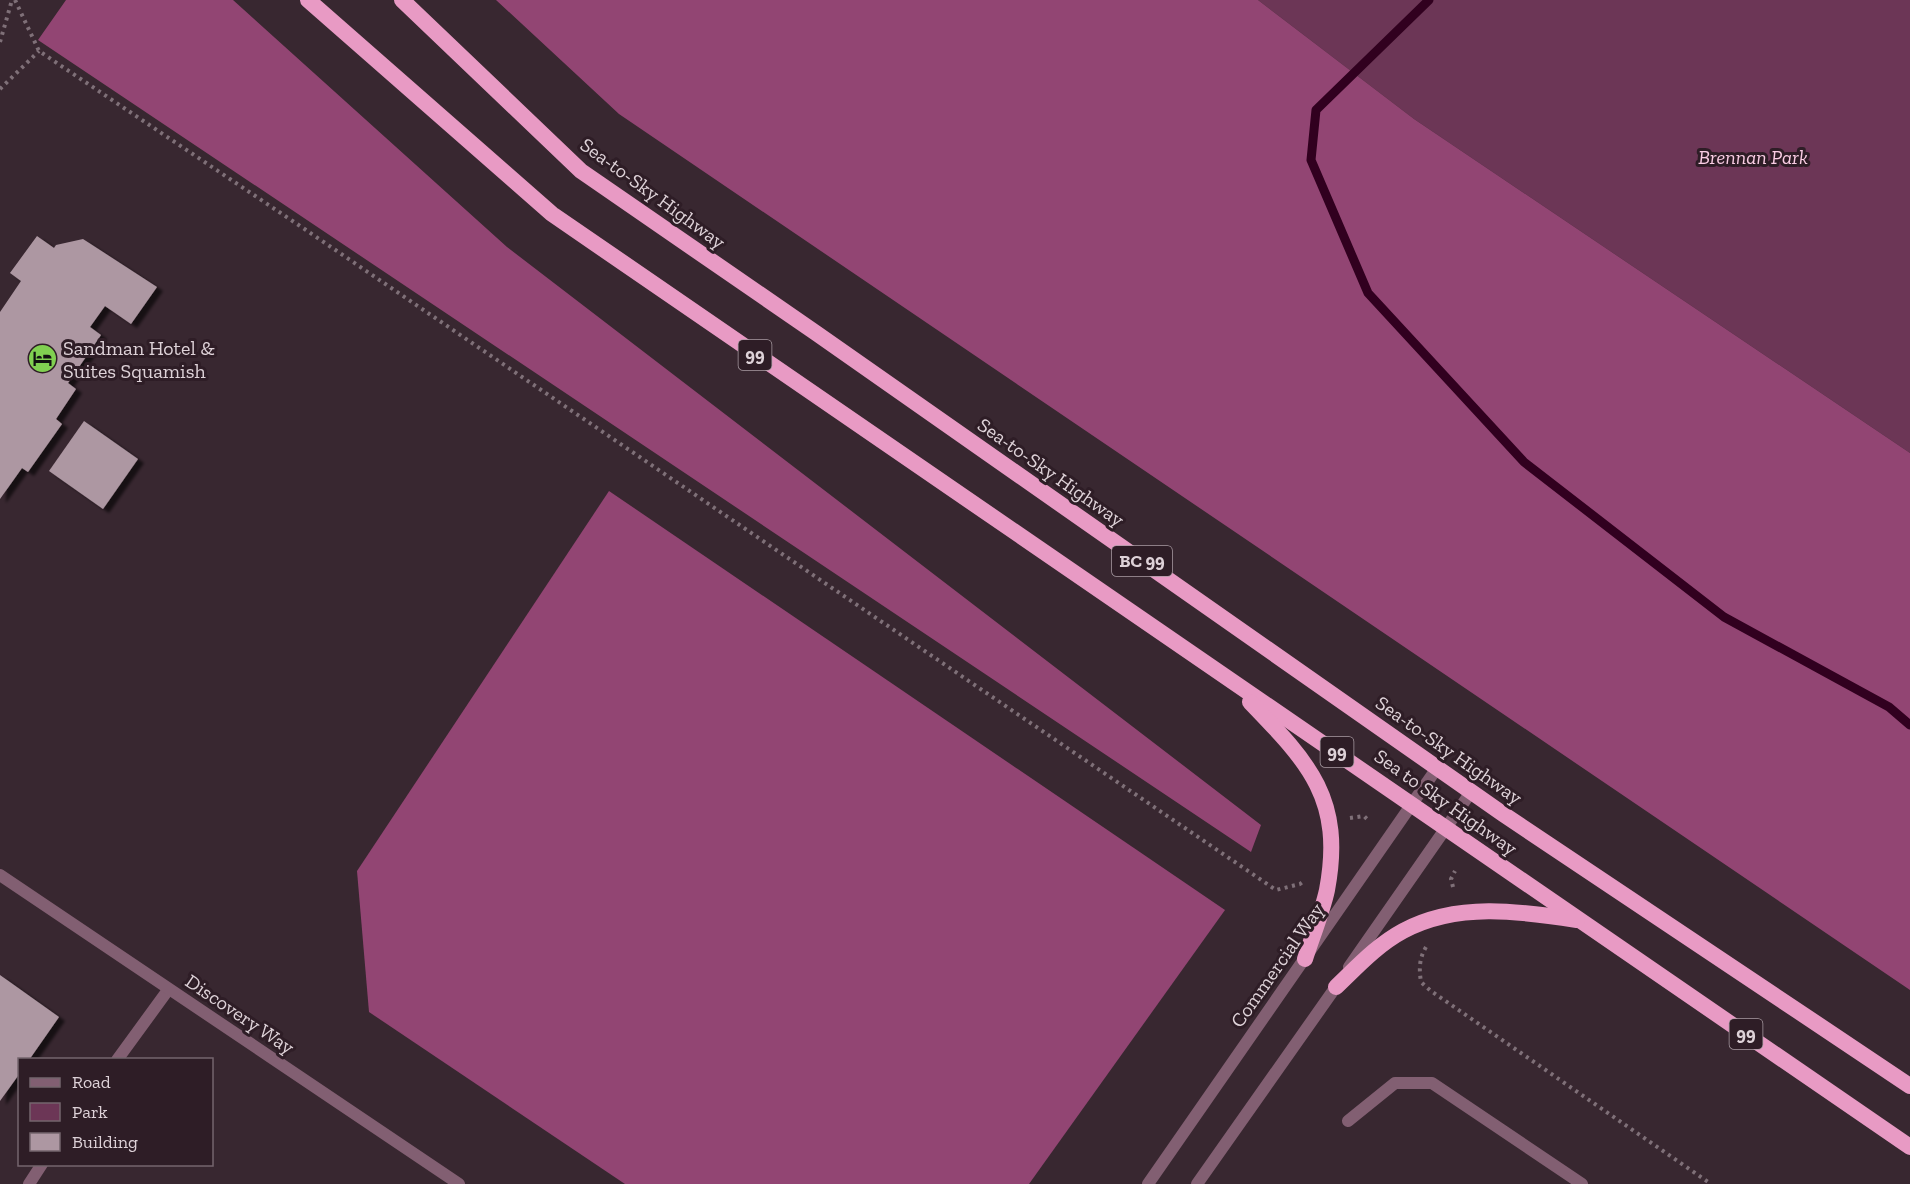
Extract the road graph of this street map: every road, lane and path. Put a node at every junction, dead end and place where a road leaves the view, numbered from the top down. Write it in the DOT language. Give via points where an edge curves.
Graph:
graph roads {
  1 [pos="13,0"];
  2 [pos="308,0"];
  3 [pos="402,0"];
  4 [pos="0,42"];
  5 [pos="39,51"];
  6 [pos="0,89"];
  7 [pos="1227,677"];
  8 [pos="1437,768"];
  9 [pos="1471,792"];
  10 [pos="1412,804"];
  11 [pos="1349,818"];
  12 [pos="1368,820"];
  13 [pos="1446,828"];
  14 [pos="1455,871"];
  15 [pos="1443,873"];
  16 [pos="0,875"];
  17 [pos="1308,877"];
  18 [pos="1451,879"];
  19 [pos="1453,887"];
  20 [pos="1581,921"];
  21 [pos="1428,944"];
  22 [pos="1305,959"];
  23 [pos="1336,987"];
  24 [pos="168,990"];
  25 [pos="118,1058"];
  26 [pos="1910,1086"];
  27 [pos="1348,1121"];
  28 [pos="1910,1147"];
  29 [pos="41,1166"];
  30 [pos="29,1184"];
  31 [pos="459,1184"];
  32 [pos="1148,1184"];
  33 [pos="1197,1184"];
  34 [pos="1582,1184"];
  35 [pos="1711,1184"];
  1 -- 4 [label="path"];
  1 -- 5 [label="path"];
  2 -- 7 [label="highway, 99" via="552,214"];
  3 -- 8 [label="highway, Sea-to-Sky Highway / BC 99" via="581,171"];
  5 -- 6 [label="path"];
  5 -- 17 [label="path" via="1276,890 1300,884"];
  7 -- 10 [label="highway, Sea to Sky Highway / 99"];
  7 -- 22 [label="highway" via="1309,769 1323,795 1330,820 1332,857 1326,892"];
  8 -- 9 [label="highway, Sea-to-Sky Highway / BC 99"];
  8 -- 10 [label="street, Commercial Way"];
  9 -- 13 [label="street"];
  9 -- 26 [label="highway, Sea-to-Sky Highway / BC 99"];
  10 -- 13 [label="highway, Sea to Sky Highway / 99"];
  10 -- 22 [label="street, Commercial Way"];
  11 -- 12 [label="path" via="1364,816"];
  13 -- 20 [label="highway, Sea to Sky Highway / 99"];
  13 -- 23 [label="street"];
  14 -- 18 [label="path"];
  15 -- 18 [label="path"];
  16 -- 24 [label="street, Discovery Way"];
  18 -- 19 [label="path"];
  20 -- 23 [label="highway" via="1526,912 1482,911 1430,919 1386,943"];
  20 -- 28 [label="highway, 99"];
  21 -- 35 [label="path" via="1419,967 1421,982 1431,991"];
  22 -- 32 [label="street, Commercial Way"];
  23 -- 33 [label="street"];
  24 -- 25 [label="street"];
  24 -- 31 [label="street, Discovery Way"];
  27 -- 34 [label="street" via="1395,1083 1432,1083"];
  29 -- 30 [label="street"];
}
